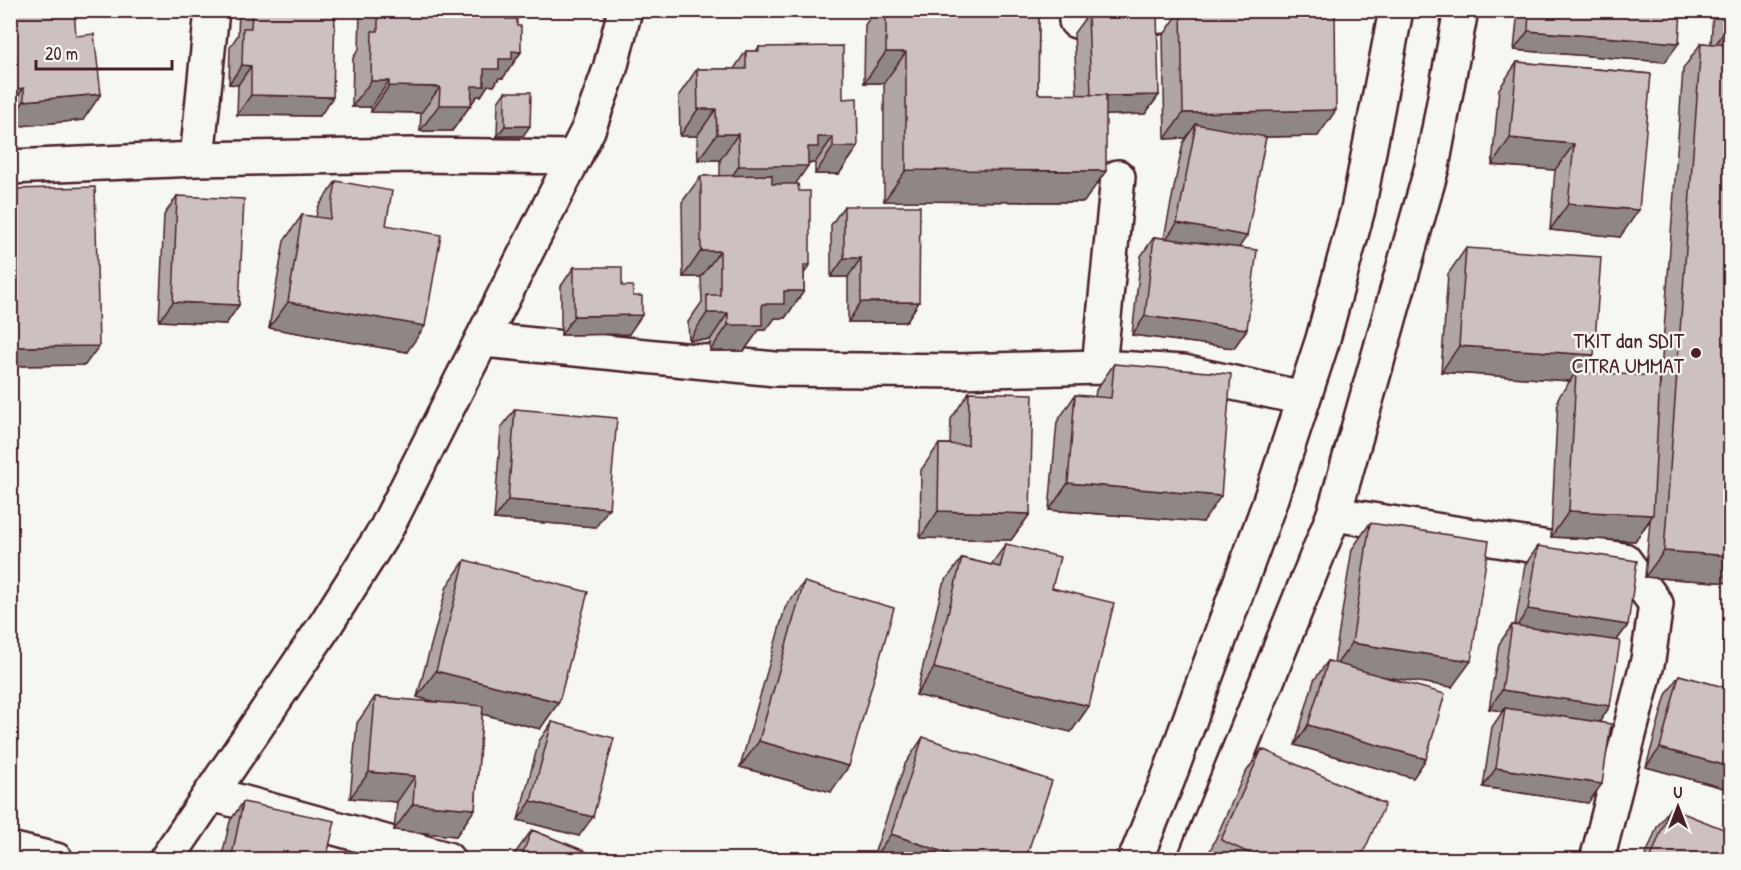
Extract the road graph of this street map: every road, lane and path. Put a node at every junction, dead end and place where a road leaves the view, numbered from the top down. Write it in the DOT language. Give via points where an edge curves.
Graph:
graph roads {
  1 [pos="212,10"];
  2 [pos="625,10"];
  3 [pos="1266,10"];
  4 [pos="1396,10"];
  5 [pos="1461,10"];
  6 [pos="1076,21"];
  7 [pos="575,157"];
  8 [pos="197,159"];
  9 [pos="10,167"];
  10 [pos="1118,177"];
  11 [pos="484,340"];
  12 [pos="1099,367"];
  13 [pos="1304,398"];
  14 [pos="1334,514"];
  15 [pos="212,794"];
  16 [pos="10,849"];
  17 [pos="447,859"];
  18 [pos="56,860"];
  19 [pos="166,860"];
  20 [pos="1135,860"];
  21 [pos="1195,860"];
  22 [pos="1597,860"];
  1 -- 8 [label="street"];
  2 -- 7 [label="street" via="606,79"];
  3 -- 6 [label="street"];
  4 -- 13 [label="street" via="1358,208"];
  5 -- 14 [label="street" via="1432,167"];
  7 -- 8 [label="street"];
  7 -- 11 [label="street"];
  8 -- 9 [label="street"];
  10 -- 12 [label="street"];
  11 -- 12 [label="street" via="775,369 959,371"];
  11 -- 15 [label="street" via="386,529"];
  12 -- 13 [label="street" via="1183,372"];
  13 -- 20 [label="street" via="1268,507"];
  14 -- 21 [label="street"];
  14 -- 22 [label="street" via="1624,560 1656,604 1648,660"];
  15 -- 17 [label="street"];
  15 -- 19 [label="street"];
  16 -- 18 [label="street"];
}
